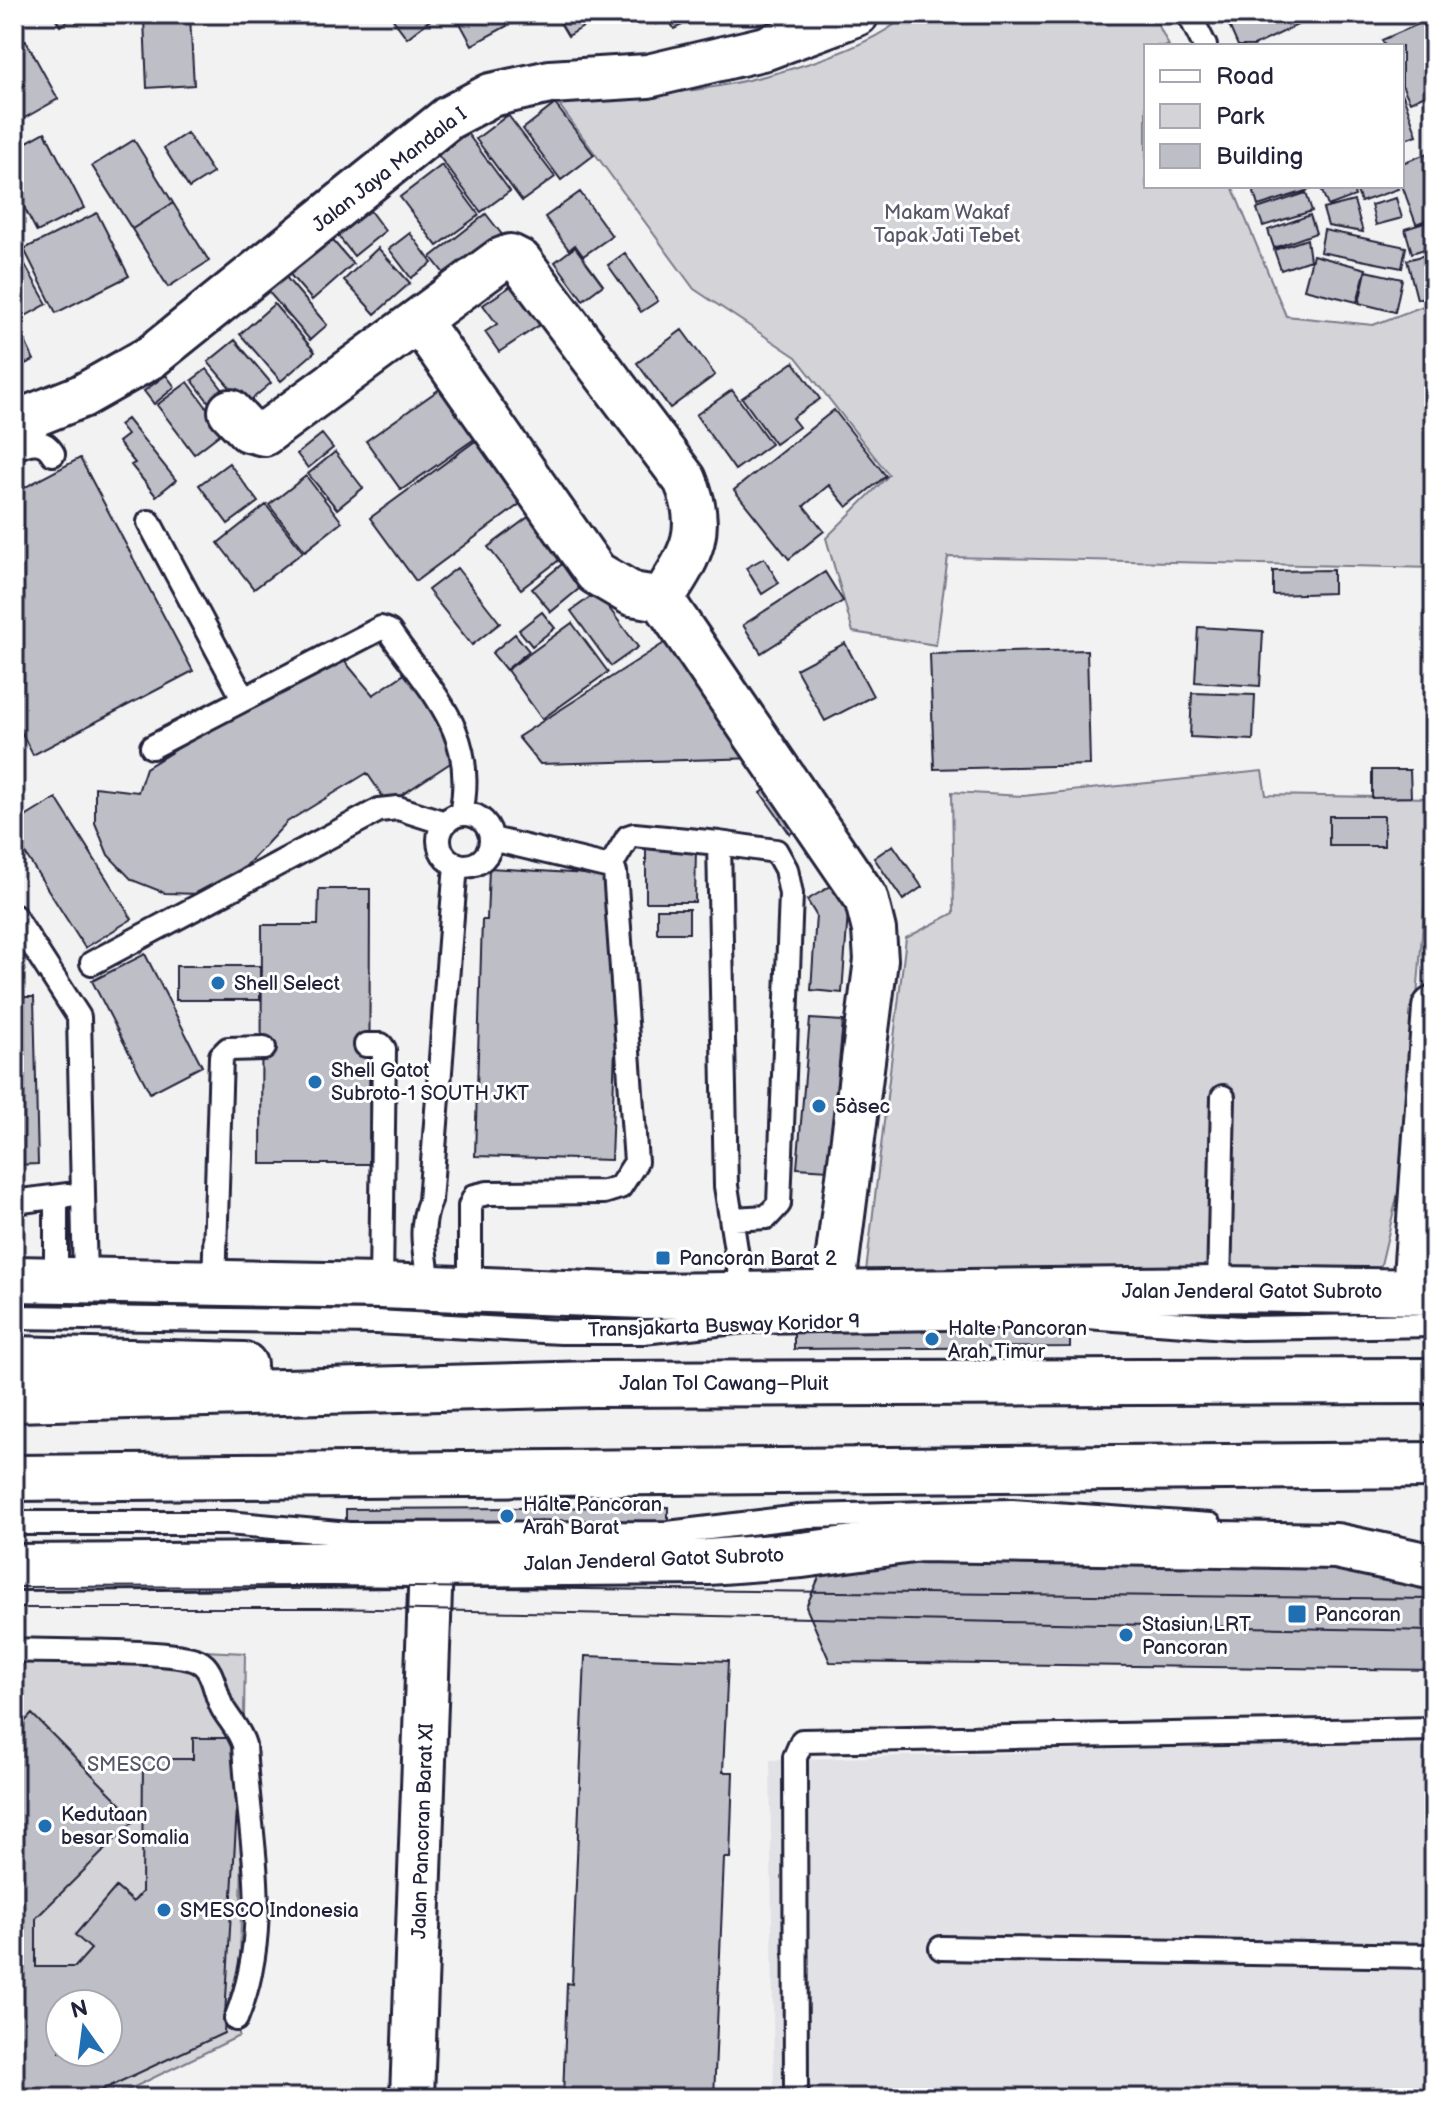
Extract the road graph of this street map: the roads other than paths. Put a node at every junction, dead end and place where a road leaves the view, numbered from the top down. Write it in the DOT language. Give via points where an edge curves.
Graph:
graph roads {
  1 [pos="857,14"];
  2 [pos="1189,14"];
  3 [pos="1204,44"];
  4 [pos="419,321"];
  5 [pos="230,411"];
  6 [pos="14,423"];
  7 [pos="14,449"];
  8 [pos="53,454"];
  9 [pos="149,522"];
  10 [pos="662,599"];
  11 [pos="243,698"];
  12 [pos="152,747"];
  13 [pos="453,818"];
  14 [pos="492,839"];
  15 [pos="719,843"];
  16 [pos="456,864"];
  17 [pos="610,867"];
  18 [pos="14,916"];
  19 [pos="92,963"];
  20 [pos="1434,1008"];
  21 [pos="366,1045"];
  22 [pos="264,1048"];
  23 [pos="1223,1097"];
  24 [pos="82,1185"];
  25 [pos="56,1198"];
  26 [pos="14,1202"];
  27 [pos="733,1219"];
  28 [pos="52,1280"];
  29 [pos="442,1281"];
  30 [pos="214,1285"];
  31 [pos="381,1286"];
  32 [pos="1219,1289"];
  33 [pos="833,1293"];
  34 [pos="743,1294"];
  35 [pos="1427,1302"];
  36 [pos="14,1317"];
  37 [pos="14,1359"];
  38 [pos="1434,1381"];
  39 [pos="594,1384"];
  40 [pos="14,1399"];
  41 [pos="1434,1465"];
  42 [pos="14,1478"];
  43 [pos="14,1523"];
  44 [pos="349,1534"];
  45 [pos="1434,1538"];
  46 [pos="1336,1546"];
  47 [pos="431,1563"];
  48 [pos="163,1566"];
  49 [pos="1434,1567"];
  50 [pos="16,1571"];
  51 [pos="14,1650"];
  52 [pos="1434,1729"];
  53 [pos="941,1948"];
  54 [pos="1434,1956"];
  55 [pos="236,2019"];
  56 [pos="412,2098"];
  57 [pos="796,2098"];
  1 -- 6 [label="street, Jalan Jaya Mandala I" via="766,48 648,76 550,82 491,95 448,118 151,357 82,396"];
  2 -- 3 [label="lane"];
  4 -- 5 [label="street" via="264,434 248,430"];
  4 -- 10 [label="street" via="596,573 632,594"];
  4 -- 10 [label="street" via="500,260 510,256 520,261 685,480 694,500 697,525 691,552"];
  7 -- 8 [label="lane" via="38,442"];
  9 -- 11 [label="lane"];
  10 -- 33 [label="street" via="869,909 876,960"];
  11 -- 12 [label="lane"];
  11 -- 13 [label="lane" via="373,629 389,631 459,735 467,775"];
  13 -- 14 [label="lane" via="482,819"];
  13 -- 16 [label="lane" via="440,847"];
  13 -- 19 [label="lane" via="398,808 379,810"];
  14 -- 16 [label="lane" via="481,861"];
  14 -- 17 [label="lane"];
  15 -- 17 [label="lane" via="634,835"];
  15 -- 27 [label="lane" via="726,1186"];
  15 -- 27 [label="lane" via="776,851 791,894 779,1204 767,1217"];
  16 -- 29 [label="lane" via="430,1201"];
  17 -- 29 [label="lane" via="615,872 636,1162 620,1187 604,1192 475,1196"];
  18 -- 24 [label="lane" via="79,1017"];
  20 -- 35 [label="street"];
  21 -- 31 [label="lane" via="381,1045 384,1052"];
  22 -- 30 [label="lane" via="228,1049 221,1056"];
  23 -- 32 [label="lane"];
  24 -- 25 [label="lane"];
  24 -- 28 [label="lane"];
  25 -- 26 [label="lane"];
  25 -- 28 [label="lane"];
  27 -- 34 [label="lane"];
  28 -- 30 [label="highway, Jalan Jenderal Gatot Subroto"];
  29 -- 31 [label="highway, Jalan Jenderal Gatot Subroto"];
  29 -- 34 [label="highway, Jalan Jenderal Gatot Subroto" via="643,1296"];
  30 -- 31 [label="highway, Jalan Jenderal Gatot Subroto"];
  32 -- 33 [label="highway, Jalan Jenderal Gatot Subroto"];
  32 -- 35 [label="highway, Jalan Jenderal Gatot Subroto"];
  33 -- 34 [label="highway, Jalan Jenderal Gatot Subroto"];
  35 -- 36 [label="lane, Transjakarta Busway Koridor 9" via="1241,1328 1073,1316 745,1321 643,1332"];
  37 -- 39 [label="highway" via="249,1365"];
  38 -- 39 [label="highway, Jalan Tol Cawang–Pluit"];
  39 -- 40 [label="highway, Jalan Tol Cawang–Pluit"];
  41 -- 42 [label="highway"];
  43 -- 44 [label="lane" via="228,1523"];
  44 -- 46 [label="lane" via="668,1533 808,1516 1012,1511 1173,1520"];
  44 -- 48 [label="lane"];
  45 -- 46 [label="highway"];
  46 -- 47 [label="highway, Jalan Jenderal Gatot Subroto" via="920,1539 708,1562"];
  46 -- 49 [label="highway, Jalan Jenderal Gatot Subroto"];
  47 -- 48 [label="highway, Jalan Jenderal Gatot Subroto"];
  47 -- 56 [label="street, Jalan Pancoran Barat XI"];
  48 -- 50 [label="highway, Jalan Jenderal Gatot Subroto"];
  51 -- 55 [label="lane" via="168,1656 197,1661 210,1674 244,1745 259,1916 253,1969"];
  52 -- 57 [label="lane" via="802,1741 795,1757"];
  53 -- 54 [label="lane"];
}
